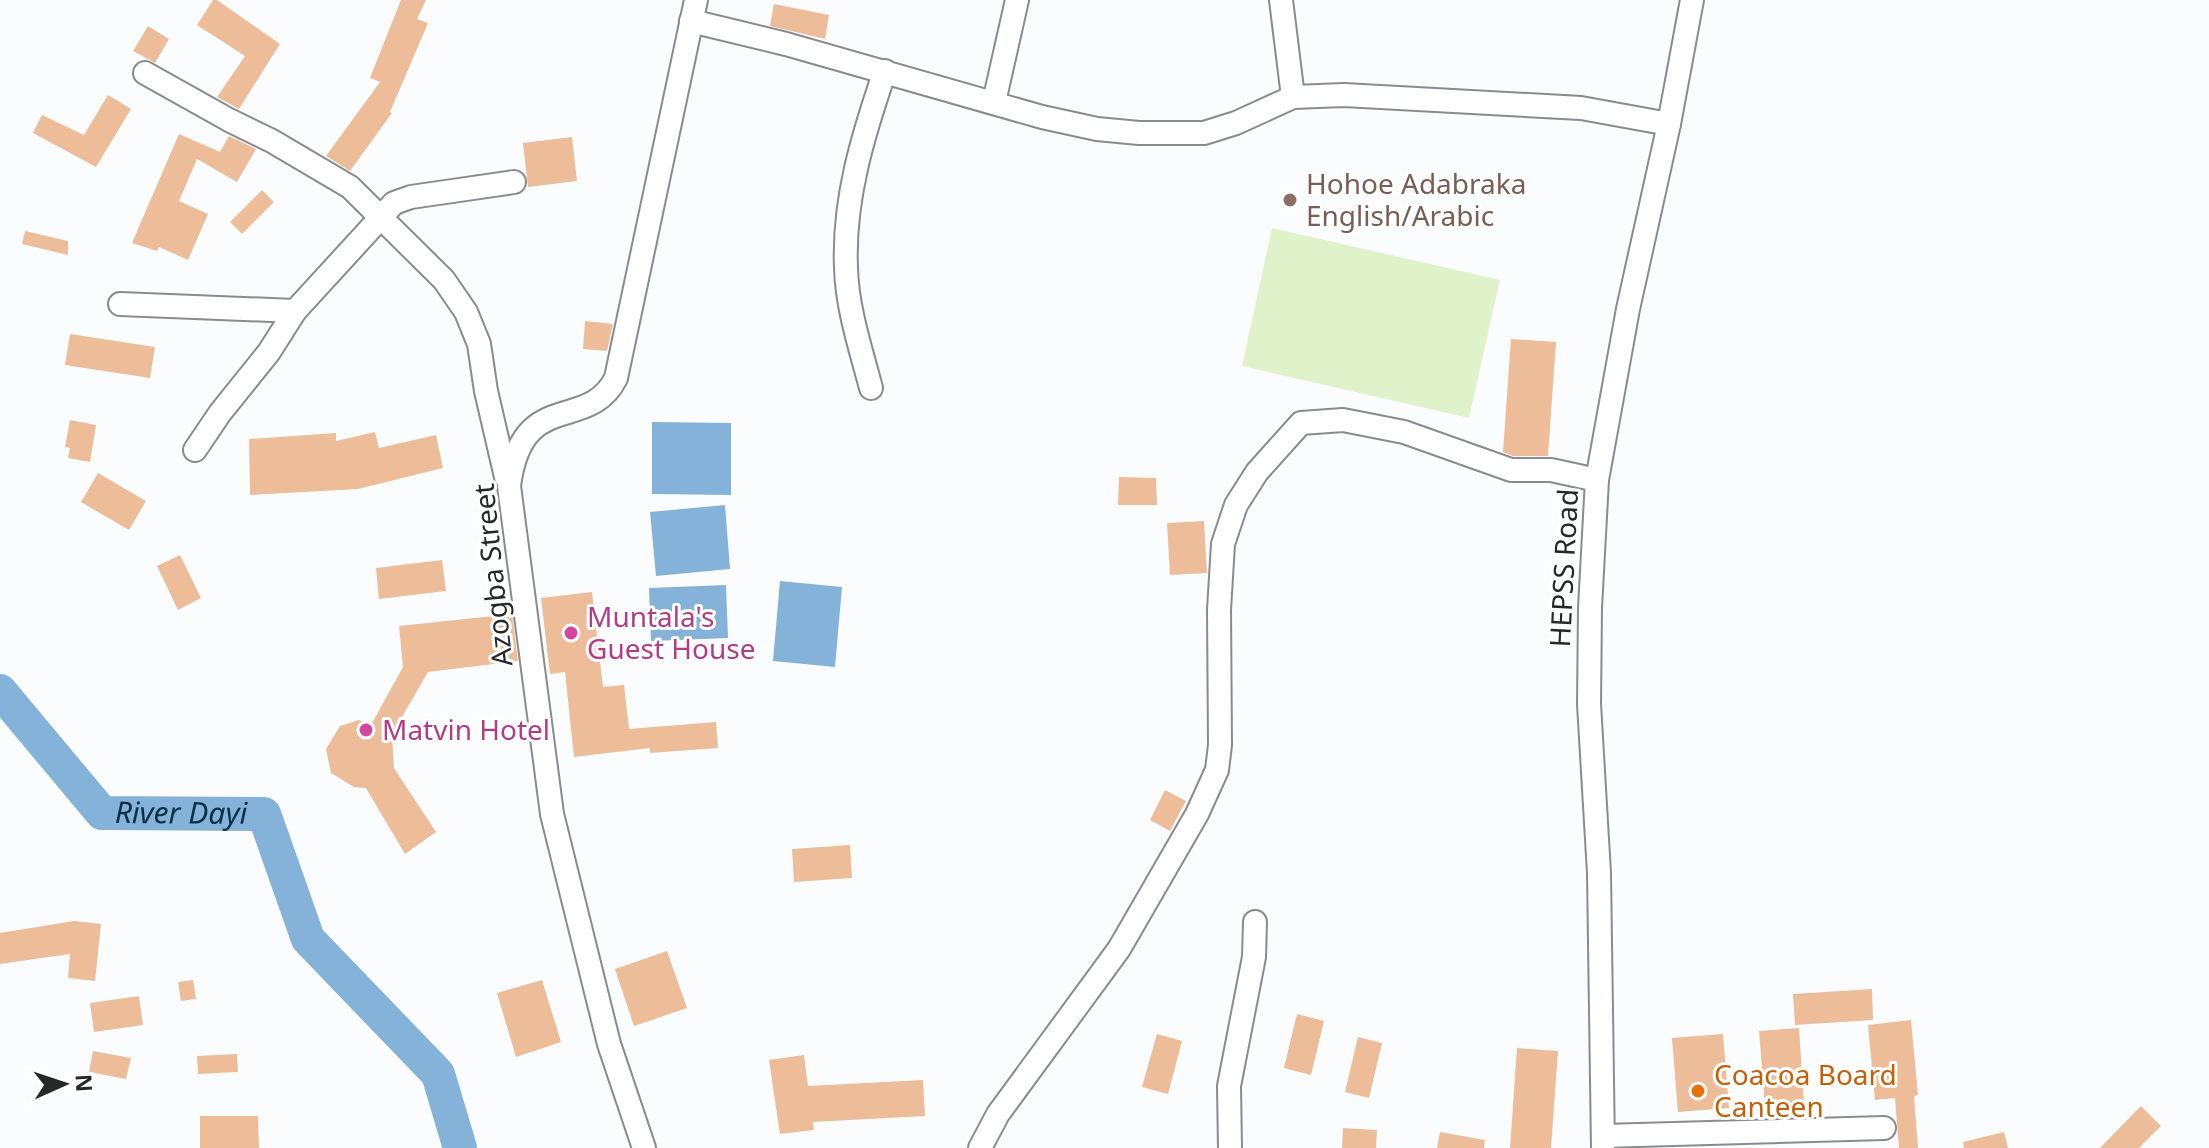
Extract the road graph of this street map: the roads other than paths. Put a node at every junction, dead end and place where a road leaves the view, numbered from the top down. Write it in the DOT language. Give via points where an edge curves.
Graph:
graph roads {
  1 [pos="1017,0"];
  2 [pos="1281,0"];
  3 [pos="1692,0"];
  4 [pos="693,10"];
  5 [pos="885,71"];
  6 [pos="145,73"];
  7 [pos="1293,97"];
  8 [pos="994,102"];
  9 [pos="1669,124"];
  10 [pos="514,182"];
  11 [pos="381,217"];
  12 [pos="120,304"];
  13 [pos="295,311"];
  14 [pos="871,388"];
  15 [pos="195,450"];
  16 [pos="1597,480"];
  17 [pos="509,486"];
  18 [pos="1255,922"];
  19 [pos="1884,1128"];
  20 [pos="1603,1142"];
  21 [pos="644,1148"];
  22 [pos="980,1148"];
  23 [pos="1230,1148"];
  1 -- 8 [label="street"];
  2 -- 7 [label="street"];
  3 -- 9 [label="street, HEPSS Road"];
  4 -- 5 [label="street"];
  4 -- 17 [label="street, Azogba Street" via="616,378 608,393 593,403 546,418 526,434 512,459"];
  5 -- 8 [label="street"];
  5 -- 14 [label="street" via="860,142 846,269"];
  6 -- 11 [label="street" via="312,163 350,187"];
  7 -- 8 [label="street" via="1204,133 1165,134 1097,129"];
  7 -- 9 [label="street" via="1555,106"];
  9 -- 16 [label="street, HEPSS Road"];
  10 -- 11 [label="street" via="403,198"];
  11 -- 13 [label="street"];
  11 -- 17 [label="street" via="444,280 466,312 479,344"];
  12 -- 13 [label="street"];
  13 -- 15 [label="street"];
  16 -- 20 [label="street, HEPSS Road" via="1589,704 1599,873"];
  16 -- 22 [label="street" via="1551,470 1511,470 1404,432 1343,420 1301,423 1280,444 1236,505 1223,544 1217,770 1119,949 998,1114"];
  17 -- 21 [label="street, Azogba Street" via="552,814 609,1044"];
  18 -- 23 [label="street" via="1254,957 1229,1086"];
  19 -- 20 [label="street"];
}
